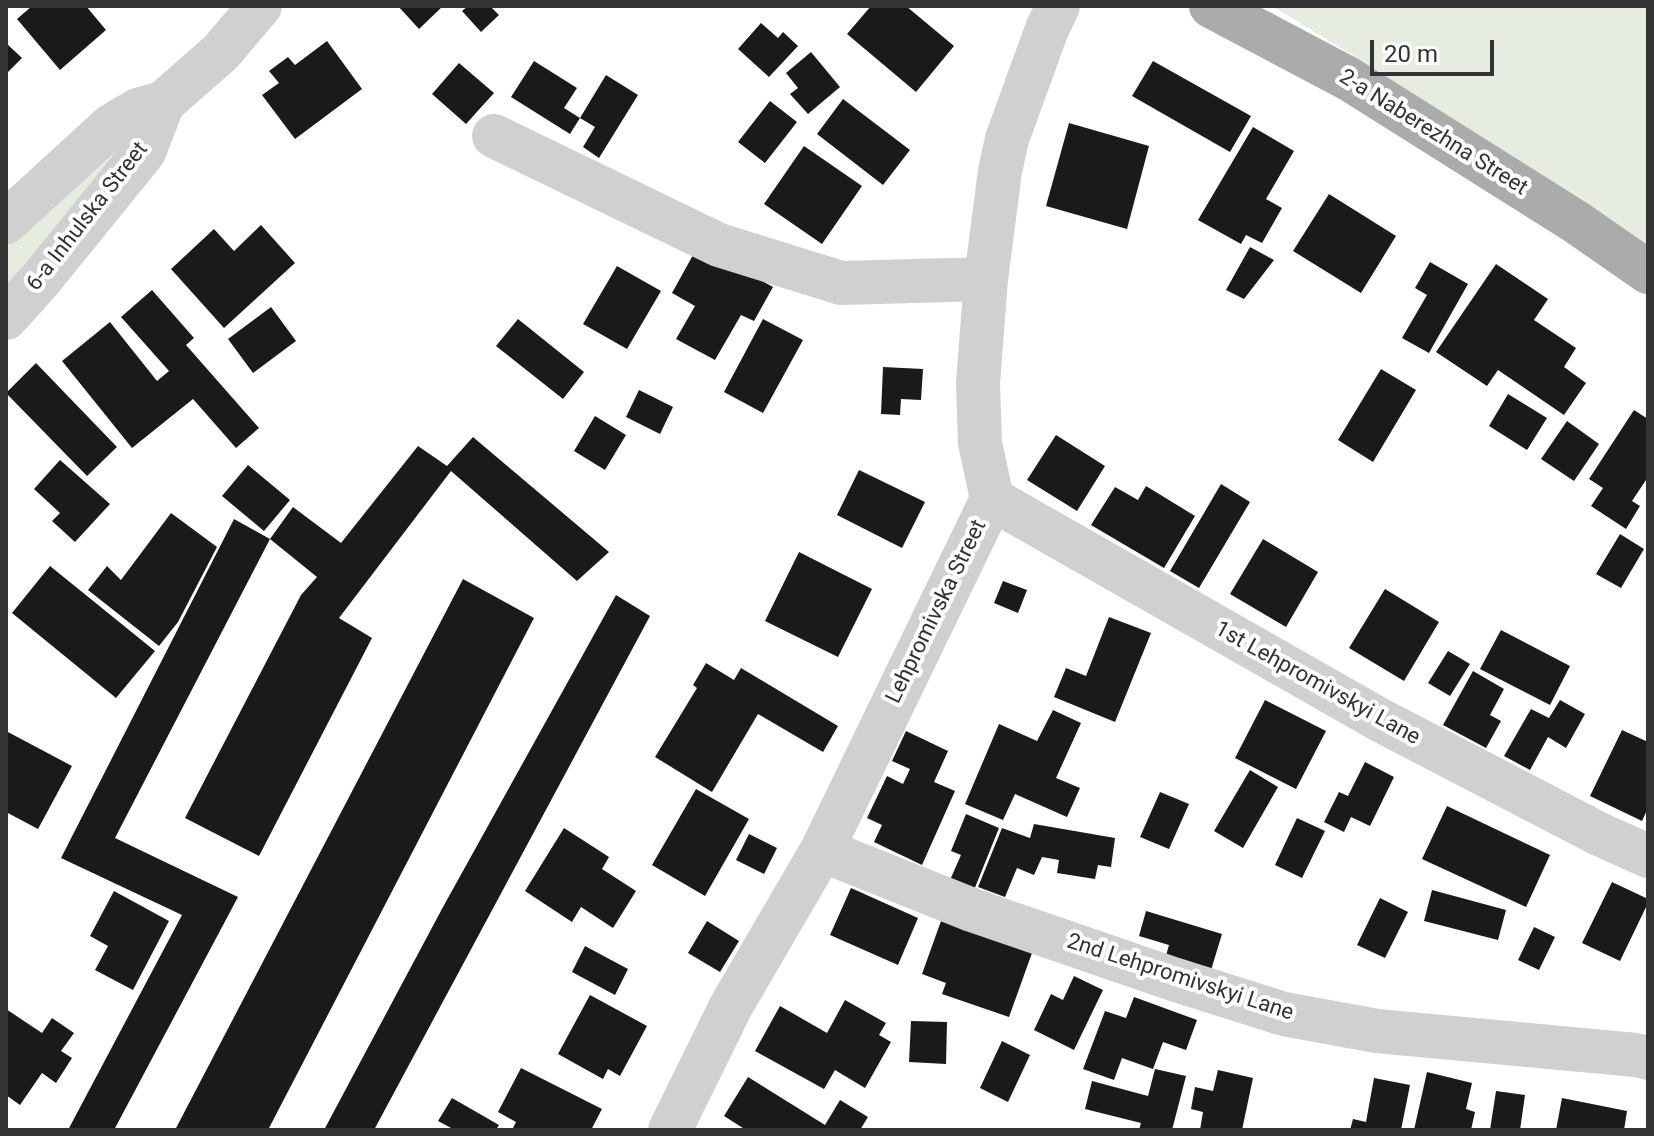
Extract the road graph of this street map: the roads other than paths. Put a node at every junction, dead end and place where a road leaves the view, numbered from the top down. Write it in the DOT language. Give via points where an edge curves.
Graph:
graph roads {
  1 [pos="260,6"];
  2 [pos="1058,6"];
  3 [pos="1211,6"];
  4 [pos="163,103"];
  5 [pos="494,136"];
  6 [pos="6,222"];
  7 [pos="1648,272"];
  8 [pos="986,279"];
  9 [pos="6,318"];
  10 [pos="992,499"];
  11 [pos="822,850"];
  12 [pos="1648,856"];
  13 [pos="1648,1058"];
  14 [pos="670,1130"];
  1 -- 4 [label="street, 6-a Inhulska Street" via="221,52"];
  2 -- 8 [label="street, Lehpromivska Street" via="1007,139"];
  3 -- 7 [label="main road, 2-a Naberezhna Street" via="1349,79"];
  4 -- 6 [label="street" via="111,126"];
  4 -- 9 [label="street, 6-a Inhulska Street" via="144,152"];
  5 -- 8 [label="street" via="719,245 841,283"];
  8 -- 10 [label="street, Lehpromivska Street" via="978,383 980,443"];
  10 -- 11 [label="street, Lehpromivska Street"];
  10 -- 12 [label="street, 1st Lehpromivskyi Lane" via="1380,720"];
  11 -- 13 [label="street, 2nd Lehpromivskyi Lane" via="972,910 1284,1014 1377,1031"];
  11 -- 14 [label="street, Lehpromivska Street" via="731,1006"];
}
